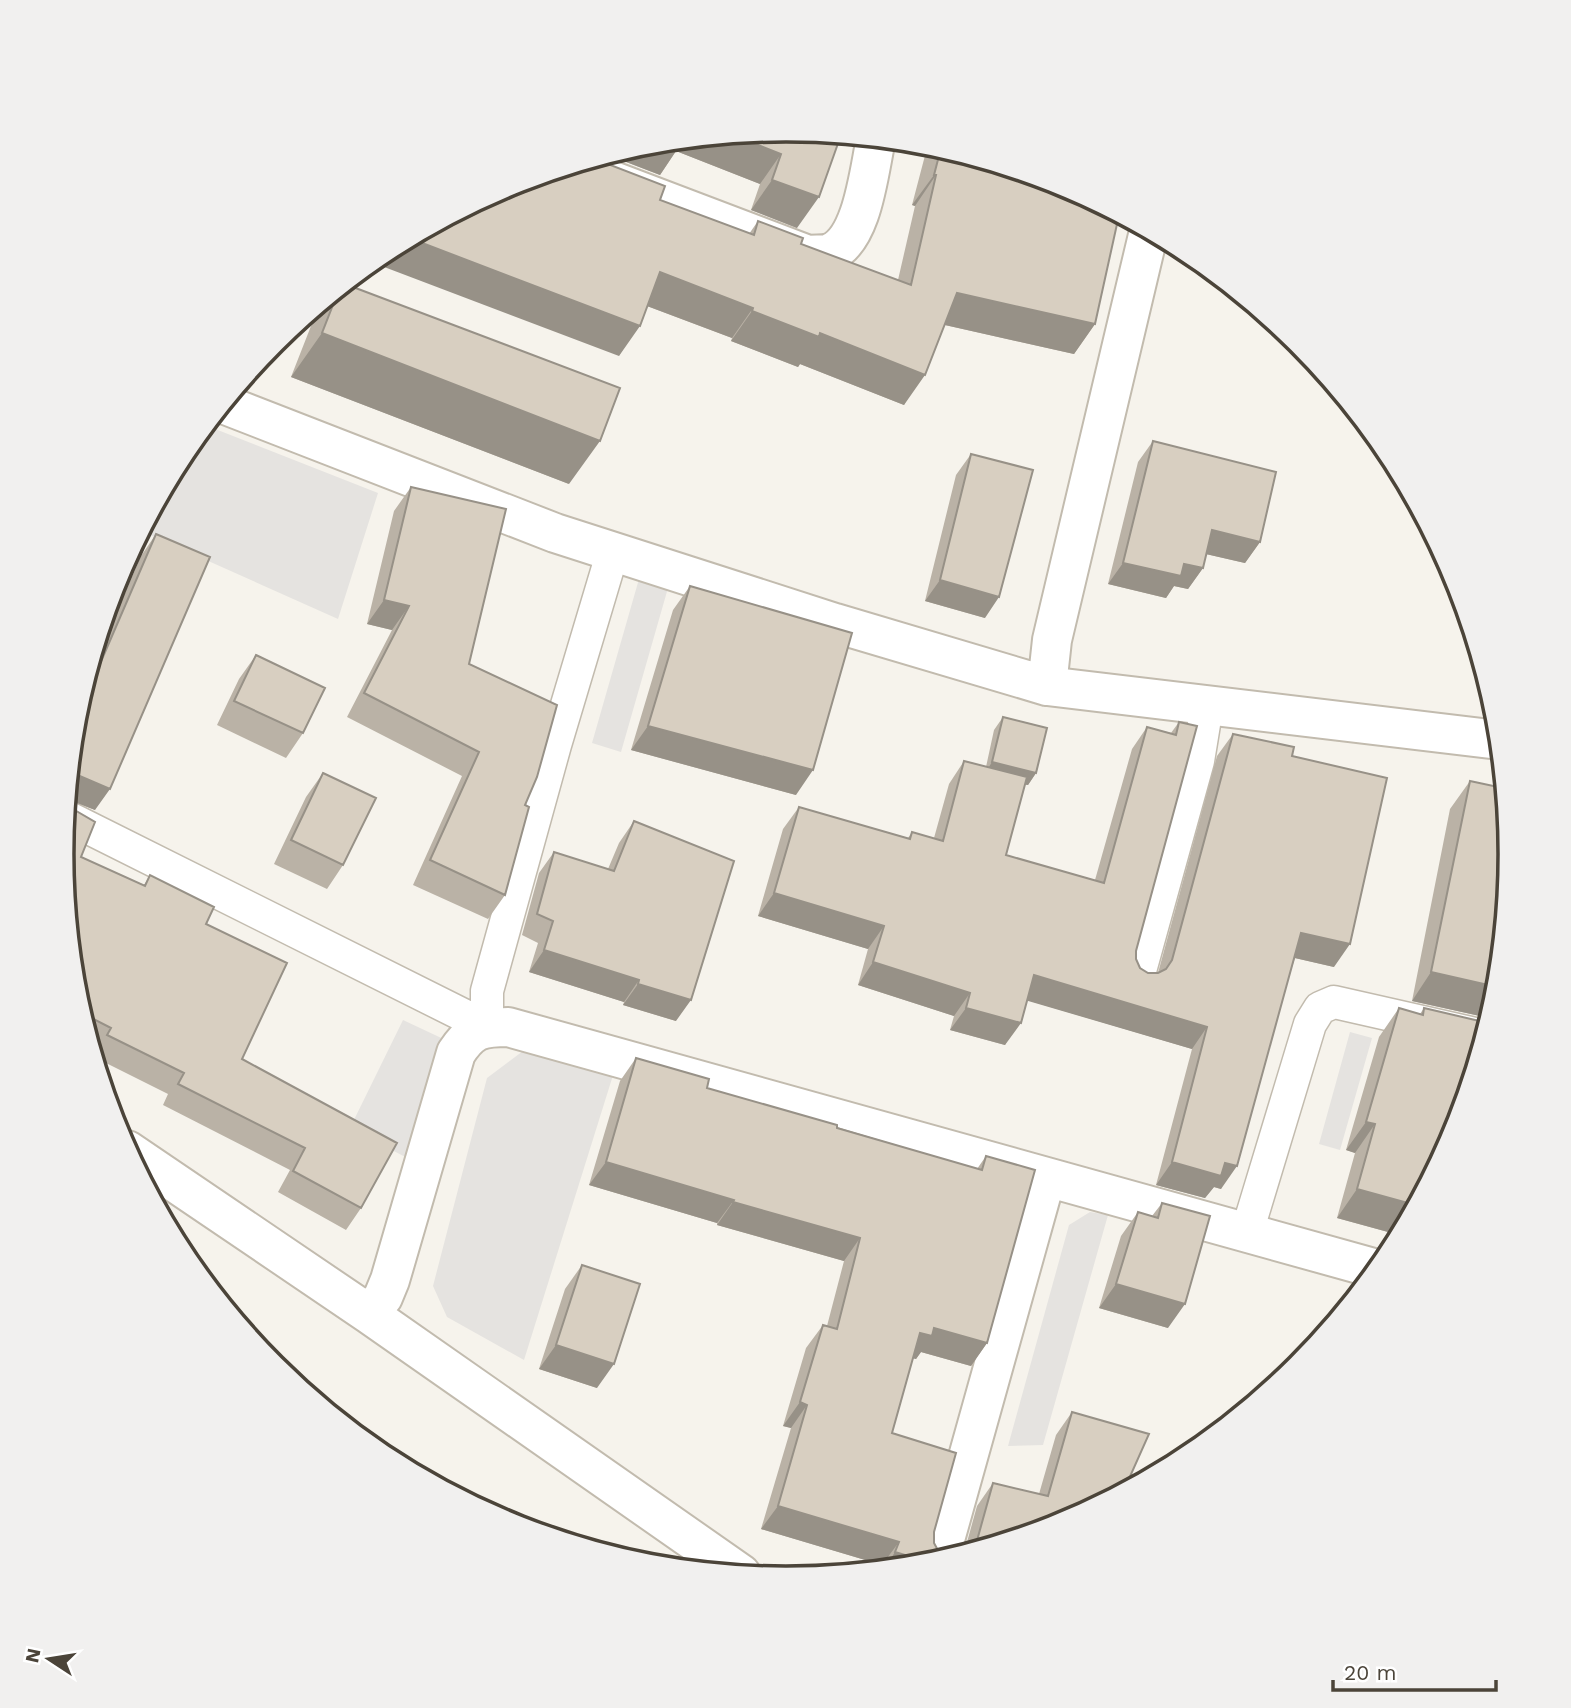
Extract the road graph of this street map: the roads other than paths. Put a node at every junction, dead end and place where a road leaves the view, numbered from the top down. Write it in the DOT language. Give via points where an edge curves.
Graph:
graph roads {
  1 [pos="874,148"];
  2 [pos="587,171"];
  3 [pos="1147,240"];
  4 [pos="232,407"];
  5 [pos="613,551"];
  6 [pos="1047,686"];
  7 [pos="1208,706"];
  8 [pos="1488,739"];
  9 [pos="75,821"];
  10 [pos="1138,978"];
  11 [pos="487,1027"];
  12 [pos="1474,1034"];
  13 [pos="144,1161"];
  14 [pos="1046,1178"];
  15 [pos="1247,1233"];
  16 [pos="1366,1266"];
  17 [pos="369,1314"];
  18 [pos="942,1548"];
  19 [pos="725,1563"];
  1 -- 2 [label="street" via="856,227 830,253 808,255"];
  3 -- 6 [label="street" via="1052,639"];
  4 -- 5 [label="street" via="555,533"];
  5 -- 6 [label="street"];
  5 -- 11 [label="lane" via="487,991"];
  6 -- 7 [label="street"];
  7 -- 8 [label="street"];
  7 -- 10 [label="lane" via="1198,761"];
  9 -- 11 [label="lane"];
  11 -- 14 [label="street" via="508,1027"];
  11 -- 17 [label="street" via="468,1035 456,1053 390,1280"];
  12 -- 15 [label="lane" via="1334,1002 1320,1008 1310,1024"];
  13 -- 17 [label="street"];
  14 -- 15 [label="street"];
  14 -- 18 [label="street"];
  15 -- 16 [label="street"];
  17 -- 19 [label="street"];
}
